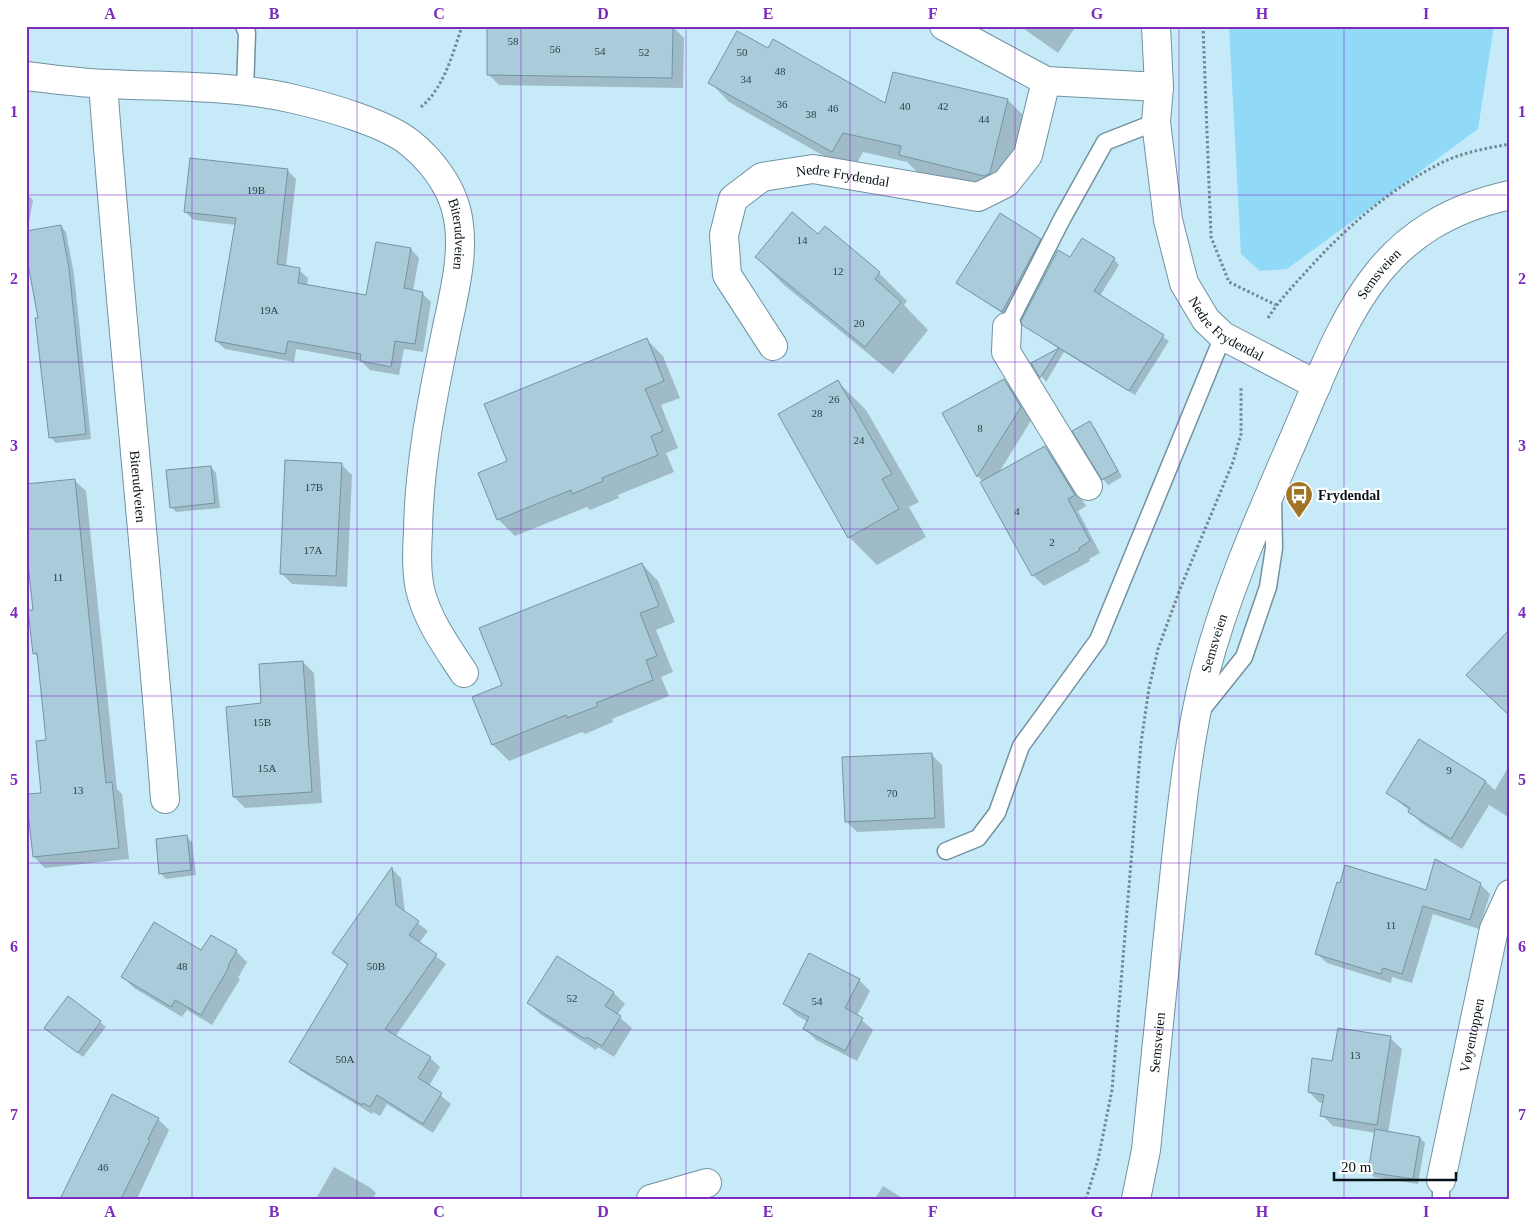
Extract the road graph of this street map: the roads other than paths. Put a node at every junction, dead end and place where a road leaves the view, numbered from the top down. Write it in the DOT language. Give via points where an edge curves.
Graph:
graph roads {
  1 [pos="244,26"];
  2 [pos="944,26"];
  3 [pos="1159,28"];
  4 [pos="26,76"];
  5 [pos="1046,81"];
  6 [pos="103,84"];
  7 [pos="1158,87"];
  8 [pos="245,90"];
  9 [pos="1156,122"];
  10 [pos="1510,195"];
  11 [pos="1007,327"];
  12 [pos="1224,336"];
  13 [pos="773,346"];
  14 [pos="1317,385"];
  15 [pos="1088,486"];
  16 [pos="464,673"];
  17 [pos="165,799"];
  18 [pos="946,851"];
  19 [pos="1510,894"];
  20 [pos="707,1183"];
  21 [pos="1441,1190"];
  22 [pos="651,1199"];
  23 [pos="1136,1199"];
  1 -- 8 [label="lane" via="247,33"];
  2 -- 5 [label="street"];
  3 -- 7 [label="street, Nedre Frydendal"];
  4 -- 6 [label="street, Biterudveien"];
  5 -- 7 [label="street"];
  5 -- 13 [label="street, Nedre Frydendal" via="1028,155 1006,183 978,197 813,169 762,177 733,199 724,235 727,274"];
  6 -- 8 [label="street, Biterudveien"];
  6 -- 17 [label="street, Biterudveien" via="148,573"];
  7 -- 9 [label="street, Nedre Frydendal"];
  8 -- 16 [label="street, Biterudveien" via="295,99 337,112 383,128 408,141 446,184 456,209 460,241 457,276 426,442 418,509 417,560 426,610"];
  9 -- 11 [label="lane" via="1105,142"];
  9 -- 12 [label="street, Nedre Frydendal" via="1168,220 1184,283 1206,320"];
  10 -- 14 [label="street, Semsveien" via="1481,201 1445,217 1411,238 1382,265 1359,296"];
  11 -- 15 [label="street" via="1006,352"];
  12 -- 14 [label="street, Nedre Frydendal"];
  12 -- 18 [label="lane" via="1098,640 1021,746 997,812 978,838"];
  14 -- 23 [label="street, Semsveien" via="1221,617 1195,718 1181,809 1146,1150"];
  19 -- 21 [label="street, Vøyentoppen" via="1494,929"];
  20 -- 22 [label="street"];
}
